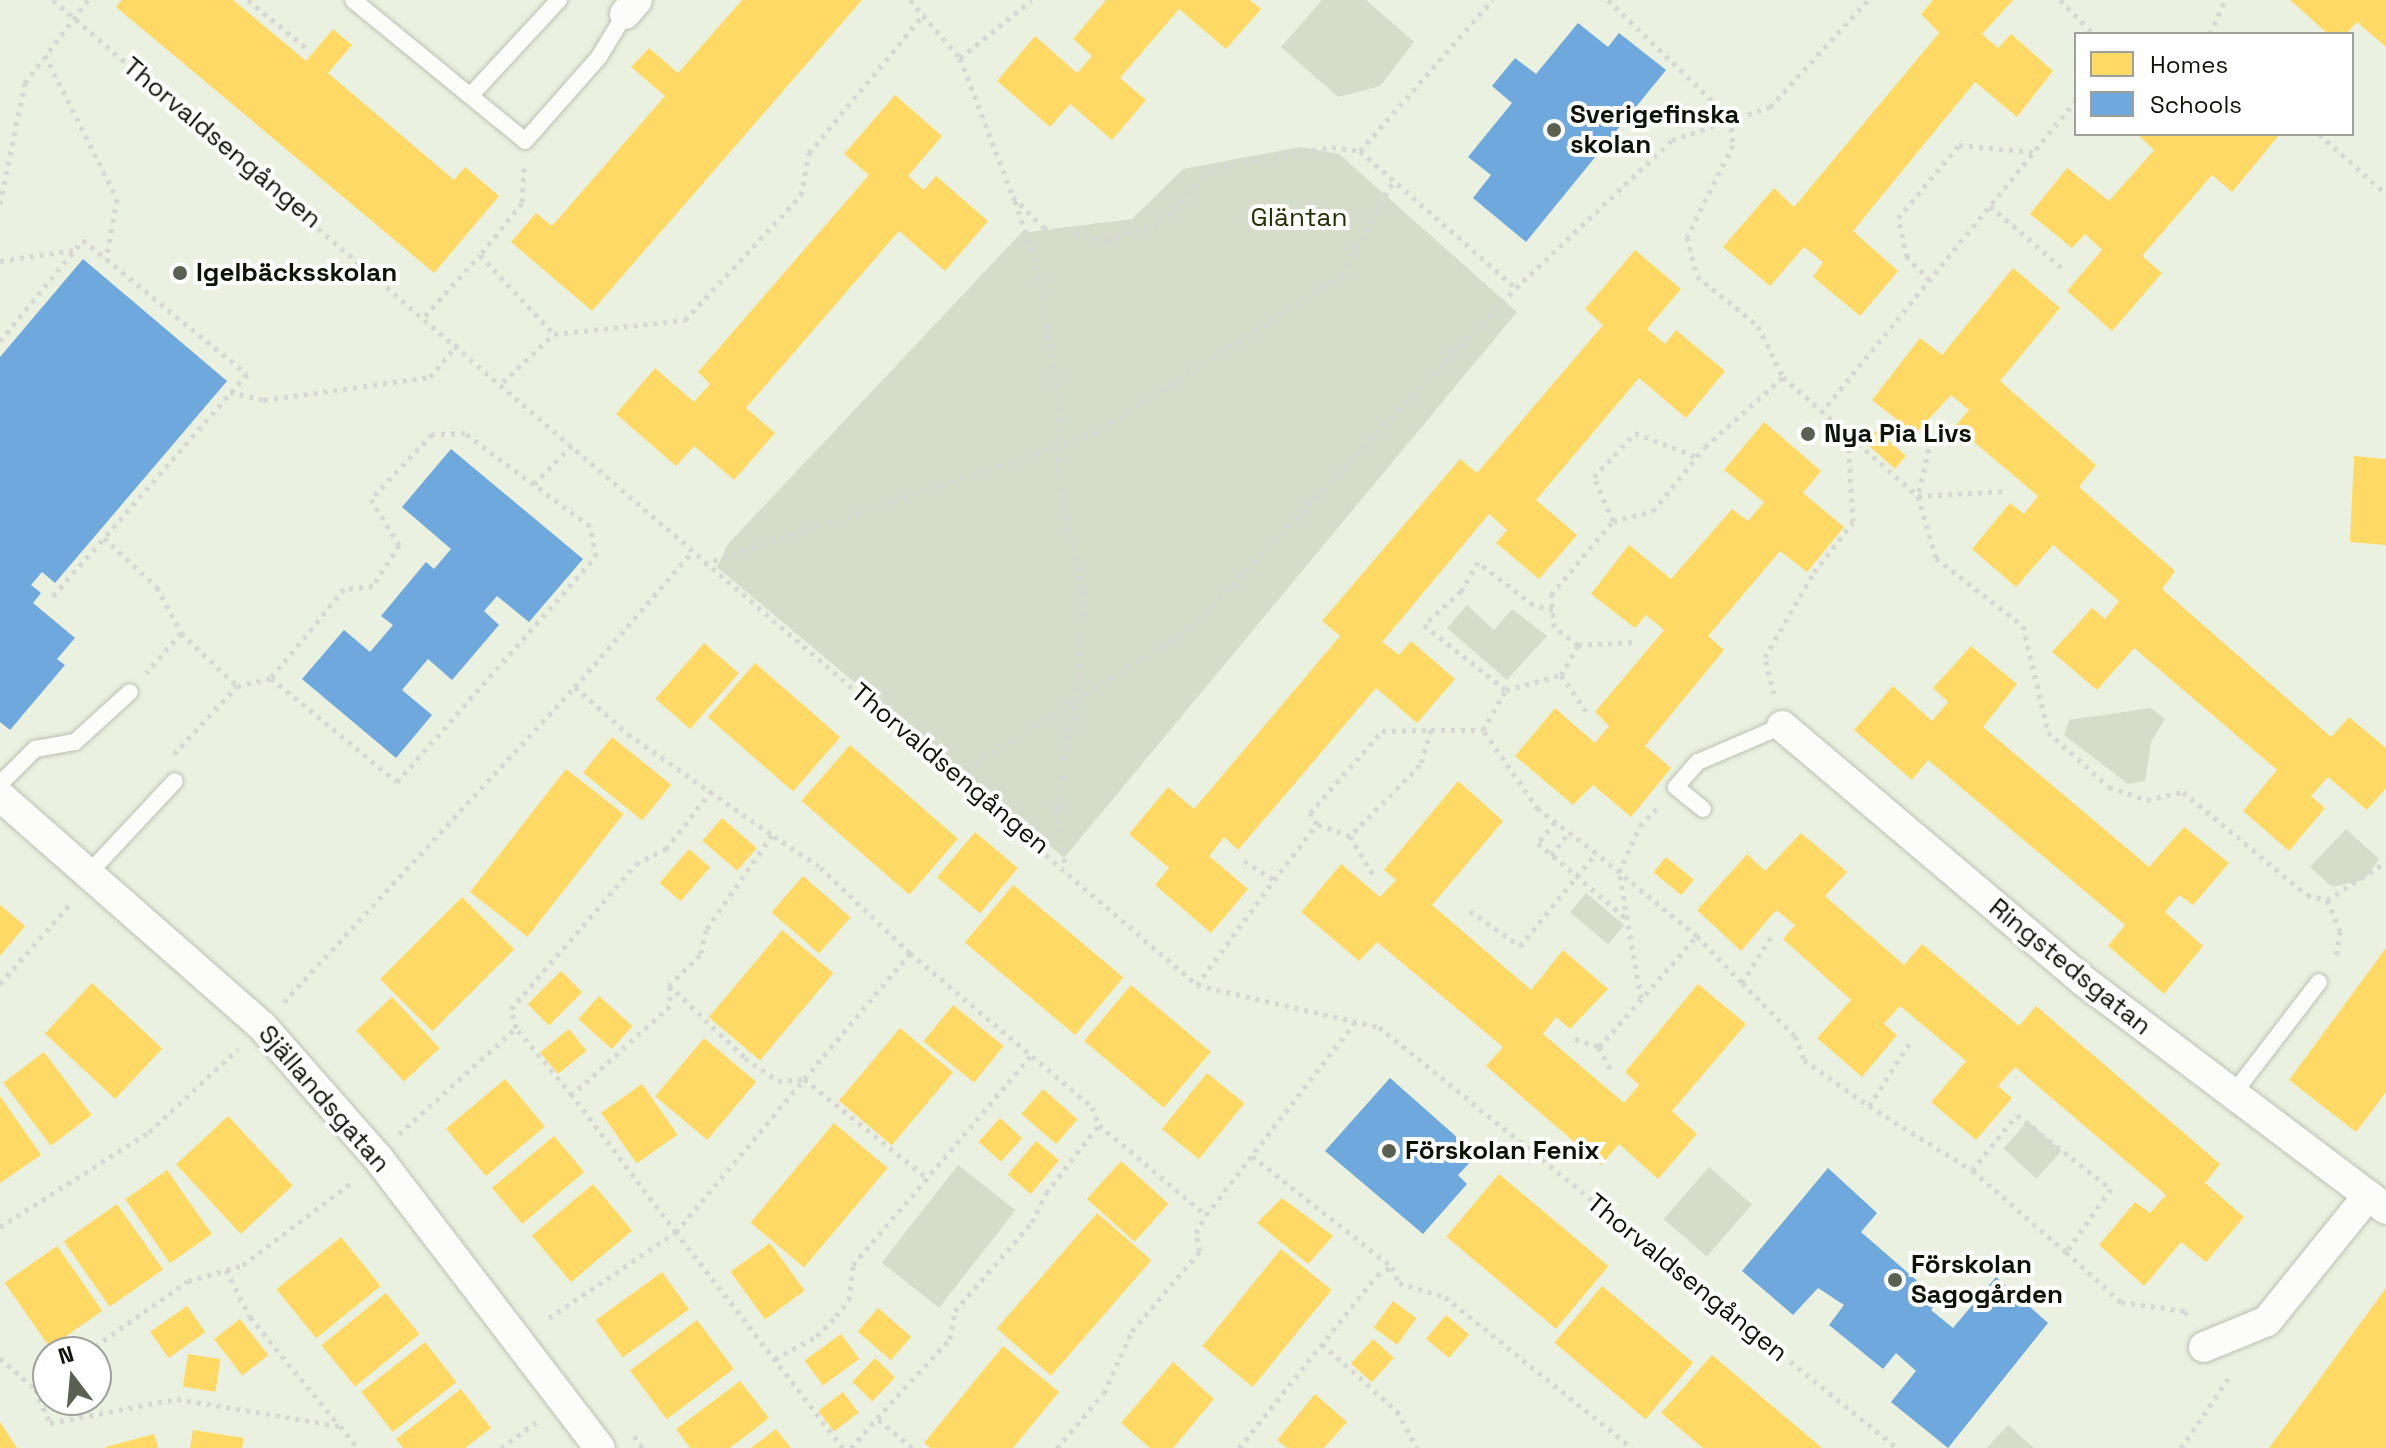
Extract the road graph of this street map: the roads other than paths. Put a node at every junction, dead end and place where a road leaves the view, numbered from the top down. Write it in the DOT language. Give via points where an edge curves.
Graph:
graph roads {
  1 [pos="353,0"];
  2 [pos="559,0"];
  3 [pos="631,7"];
  4 [pos="470,96"];
  5 [pos="130,692"];
  6 [pos="1782,726"];
  7 [pos="175,781"];
  8 [pos="0,784"];
  9 [pos="0,796"];
  10 [pos="1703,809"];
  11 [pos="88,874"];
  12 [pos="2319,982"];
  13 [pos="2233,1094"];
  14 [pos="2380,1195"];
  15 [pos="2204,1347"];
  16 [pos="600,1448"];
  1 -- 4 [label="lane"];
  2 -- 4 [label="lane"];
  3 -- 4 [label="lane" via="599,57 525,141"];
  5 -- 8 [label="lane" via="75,742 35,749"];
  6 -- 10 [label="lane" via="1698,762 1676,787"];
  6 -- 13 [label="street, Ringstedsgatan" via="2085,982"];
  7 -- 11 [label="lane"];
  9 -- 11 [label="street, Själlandsgatan"];
  11 -- 16 [label="street, Själlandsgatan" via="262,1026 378,1158"];
  12 -- 13 [label="lane"];
  13 -- 14 [label="street, Ringstedsgatan"];
  14 -- 15 [label="street, Ringstedsgatan" via="2267,1321"];
}
